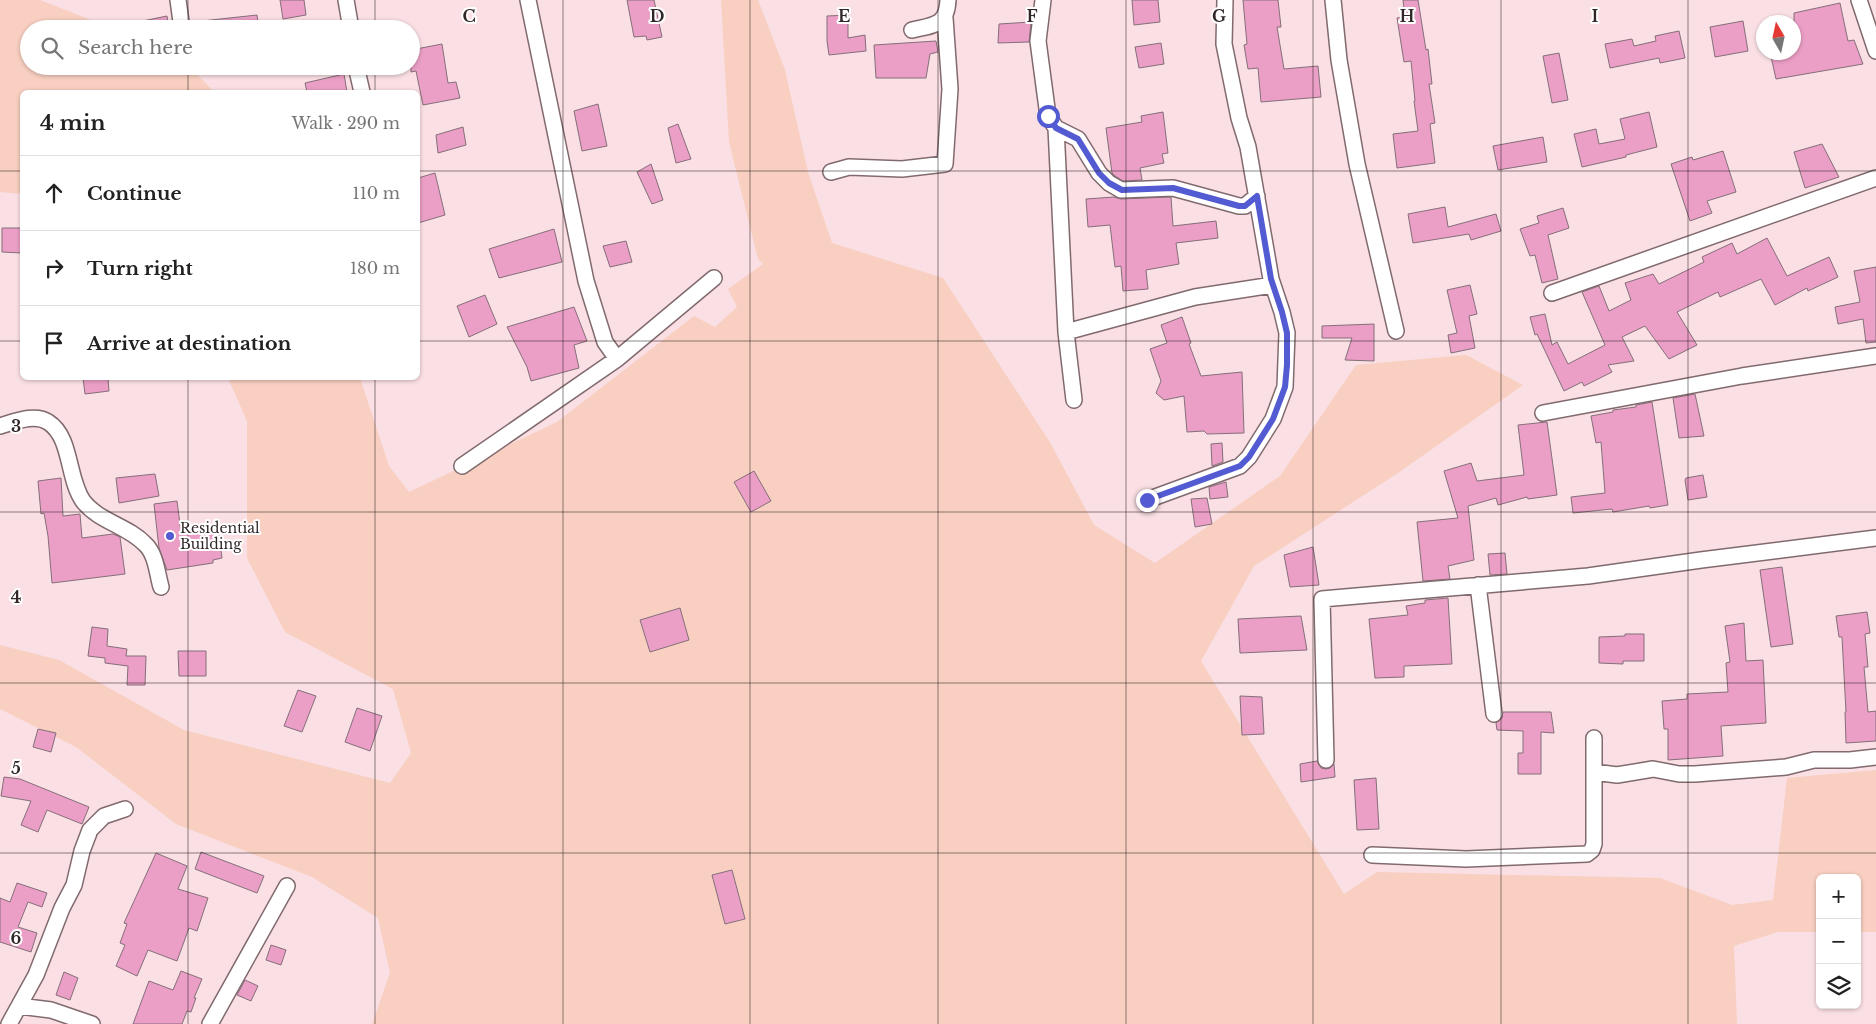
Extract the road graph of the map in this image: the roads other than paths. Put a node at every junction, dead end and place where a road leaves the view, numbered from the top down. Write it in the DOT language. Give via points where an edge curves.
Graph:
graph roads {
  1 [pos="178,0"];
  2 [pos="346,0"];
  3 [pos="528,0"];
  4 [pos="948,0"];
  5 [pos="1043,0"];
  6 [pos="1225,0"];
  7 [pos="1333,0"];
  8 [pos="1859,0"];
  9 [pos="945,18"];
  10 [pos="181,20"];
  11 [pos="349,20"];
  12 [pos="912,30"];
  13 [pos="1876,51"];
  14 [pos="358,75"];
  15 [pos="362,90"];
  16 [pos="1056,128"];
  17 [pos="831,172"];
  18 [pos="1876,178"];
  19 [pos="1257,196"];
  20 [pos="714,278"];
  21 [pos="1273,285"];
  22 [pos="1552,293"];
  23 [pos="1396,331"];
  24 [pos="1066,332"];
  25 [pos="1876,356"];
  26 [pos="616,360"];
  27 [pos="1074,400"];
  28 [pos="1543,414"];
  29 [pos="0,426"];
  30 [pos="462,466"];
  31 [pos="1147,500"];
  32 [pos="1876,538"];
  33 [pos="1478,585"];
  34 [pos="161,587"];
  35 [pos="1494,714"];
  36 [pos="1594,738"];
  37 [pos="1876,757"];
  38 [pos="1326,760"];
  39 [pos="1594,772"];
  40 [pos="125,808"];
  41 [pos="1372,855"];
  42 [pos="286,886"];
  43 [pos="19,1006"];
  44 [pos="9,1024"];
  45 [pos="92,1024"];
  46 [pos="210,1024"];
  1 -- 10 [label="street"];
  2 -- 11 [label="street"];
  3 -- 26 [label="street" via="586,281 605,342"];
  4 -- 9 [label="street"];
  5 -- 16 [label="street" via="1038,41 1048,116"];
  6 -- 19 [label="street" via="1224,44"];
  7 -- 23 [label="street" via="1356,164"];
  8 -- 13 [label="street"];
  9 -- 12 [label="street" via="937,24"];
  9 -- 17 [label="street" via="950,89 945,164 902,169 849,167"];
  14 -- 15 [label="street"];
  16 -- 19 [label="street" via="1078,139 1099,173 1122,190 1173,188 1239,206 1245,206"];
  16 -- 24 [label="street"];
  18 -- 22 [label="street"];
  19 -- 21 [label="street"];
  20 -- 26 [label="street"];
  21 -- 24 [label="street" via="1195,297"];
  21 -- 31 [label="street" via="1287,333 1285,387 1273,419 1240,466"];
  24 -- 27 [label="street"];
  25 -- 28 [label="street" via="1742,376"];
  26 -- 30 [label="street"];
  29 -- 34 [label="street" via="24,419 41,419 59,432 75,488 84,502 95,514 146,544 154,558"];
  32 -- 33 [label="street" via="1588,576"];
  33 -- 35 [label="street"];
  33 -- 38 [label="street" via="1322,599"];
  36 -- 39 [label="street"];
  37 -- 39 [label="street" via="1814,760 1786,767 1695,774 1653,769 1617,775"];
  39 -- 41 [label="street" via="1594,844 1587,854 1466,859"];
  40 -- 43 [label="street" via="104,816 90,830 74,885 36,976"];
  42 -- 46 [label="street"];
  43 -- 44 [label="street"];
  43 -- 45 [label="street" via="51,1010"];
}
